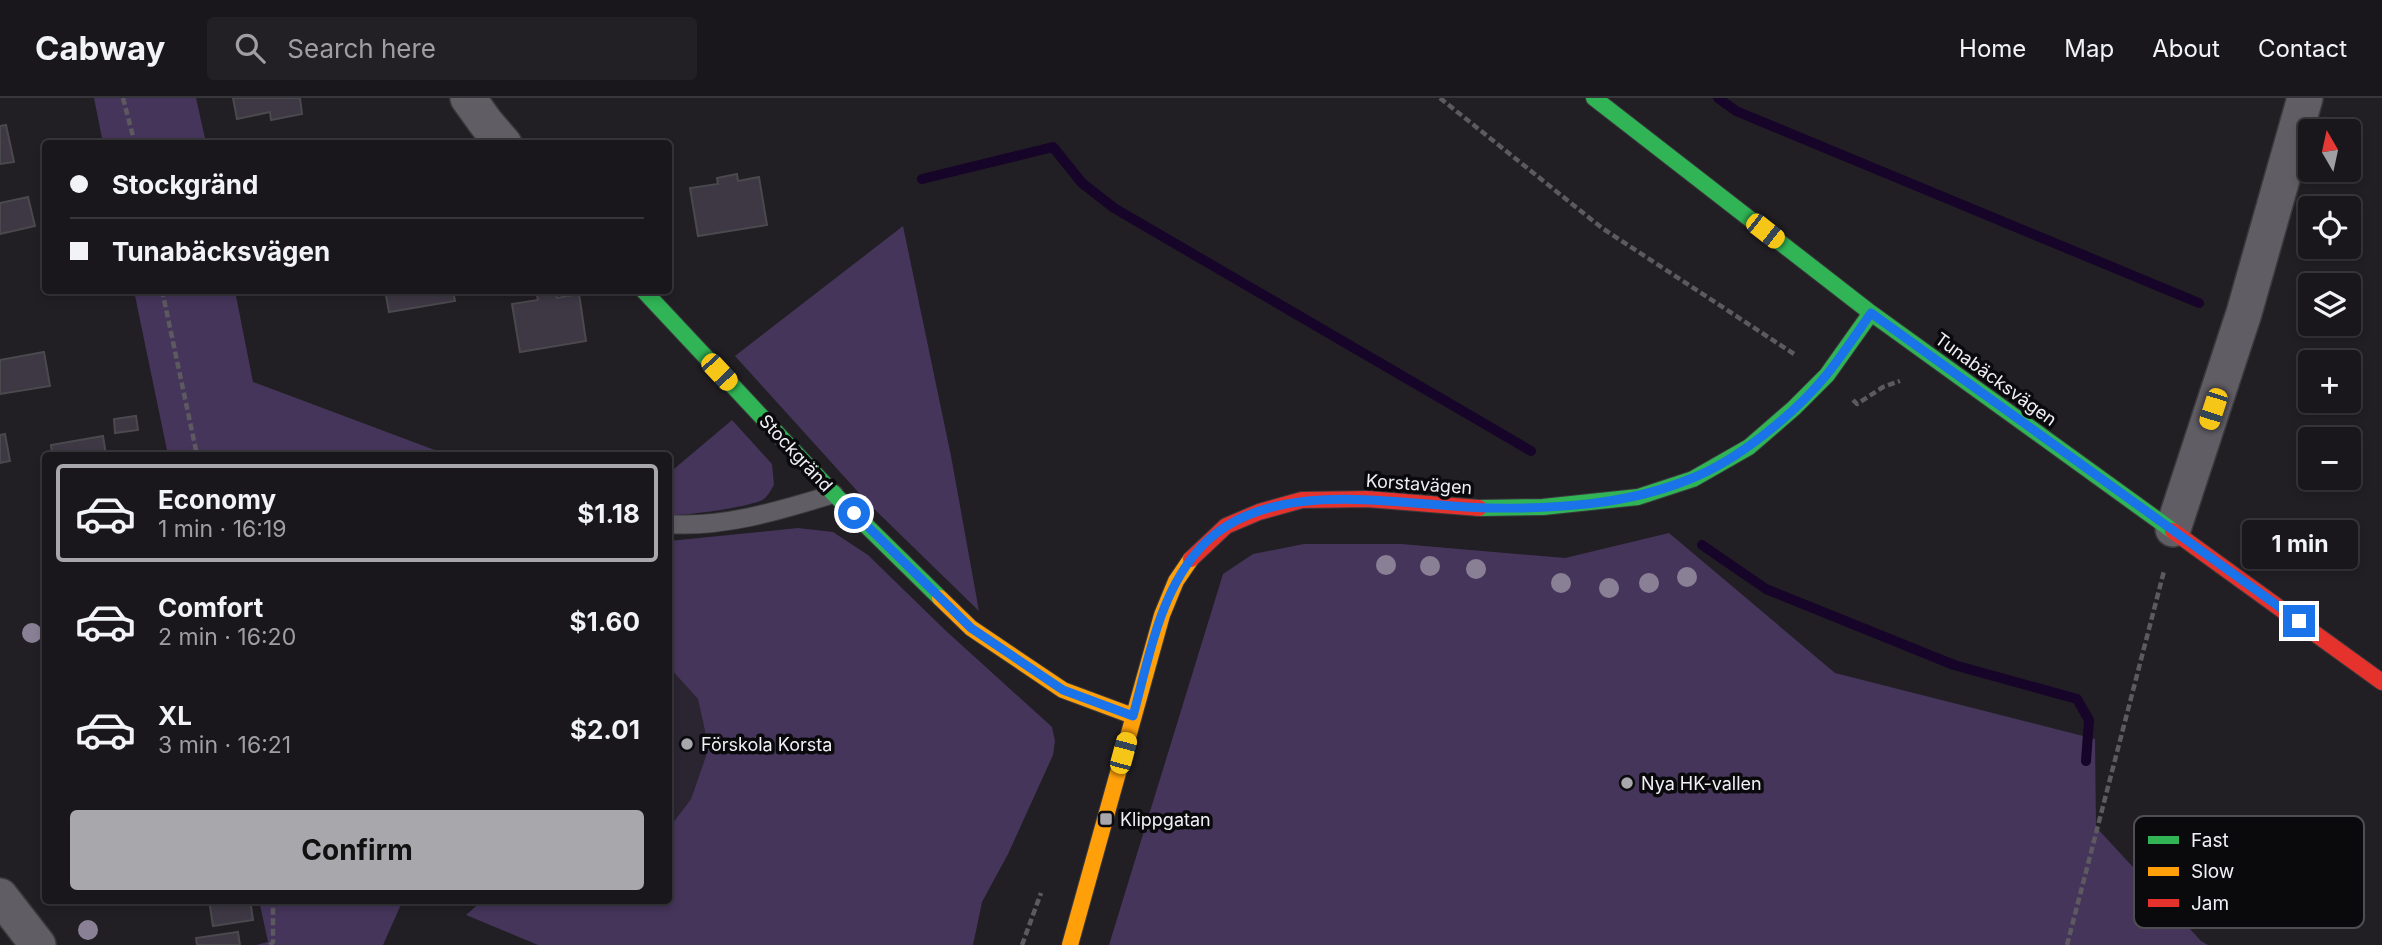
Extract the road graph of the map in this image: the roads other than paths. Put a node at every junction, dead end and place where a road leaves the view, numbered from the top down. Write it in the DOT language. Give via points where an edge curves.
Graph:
graph roads {
  1 [pos="468,98"];
  2 [pos="1594,98"];
  3 [pos="2305,98"];
  4 [pos="501,140"];
  5 [pos="647,294"];
  6 [pos="1871,313"];
  7 [pos="834,494"];
  8 [pos="672,524"];
  9 [pos="2174,529"];
  10 [pos="2382,682"];
  11 [pos="1133,716"];
  12 [pos="0,895"];
  13 [pos="38,945"];
  14 [pos="1070,945"];
  1 -- 4 [label="street"];
  2 -- 6 [label="street, Tunabäcksvägen"];
  3 -- 9 [label="street" via="2244,313"];
  5 -- 7 [label="street, Stockgränd"];
  6 -- 9 [label="street, Tunabäcksvägen"];
  6 -- 11 [label="street, Korstavägen" via="1827,375 1794,408 1749,447 1693,479 1638,497 1543,507 1302,500 1226,526 1196,552 1176,581"];
  7 -- 8 [label="lane" via="736,520"];
  7 -- 11 [label="street, Stockgränd" via="971,628 1063,690"];
  9 -- 10 [label="street, Tunabäcksvägen"];
  11 -- 14 [label="street, Korstavägen"];
  12 -- 13 [label="street"];
}
